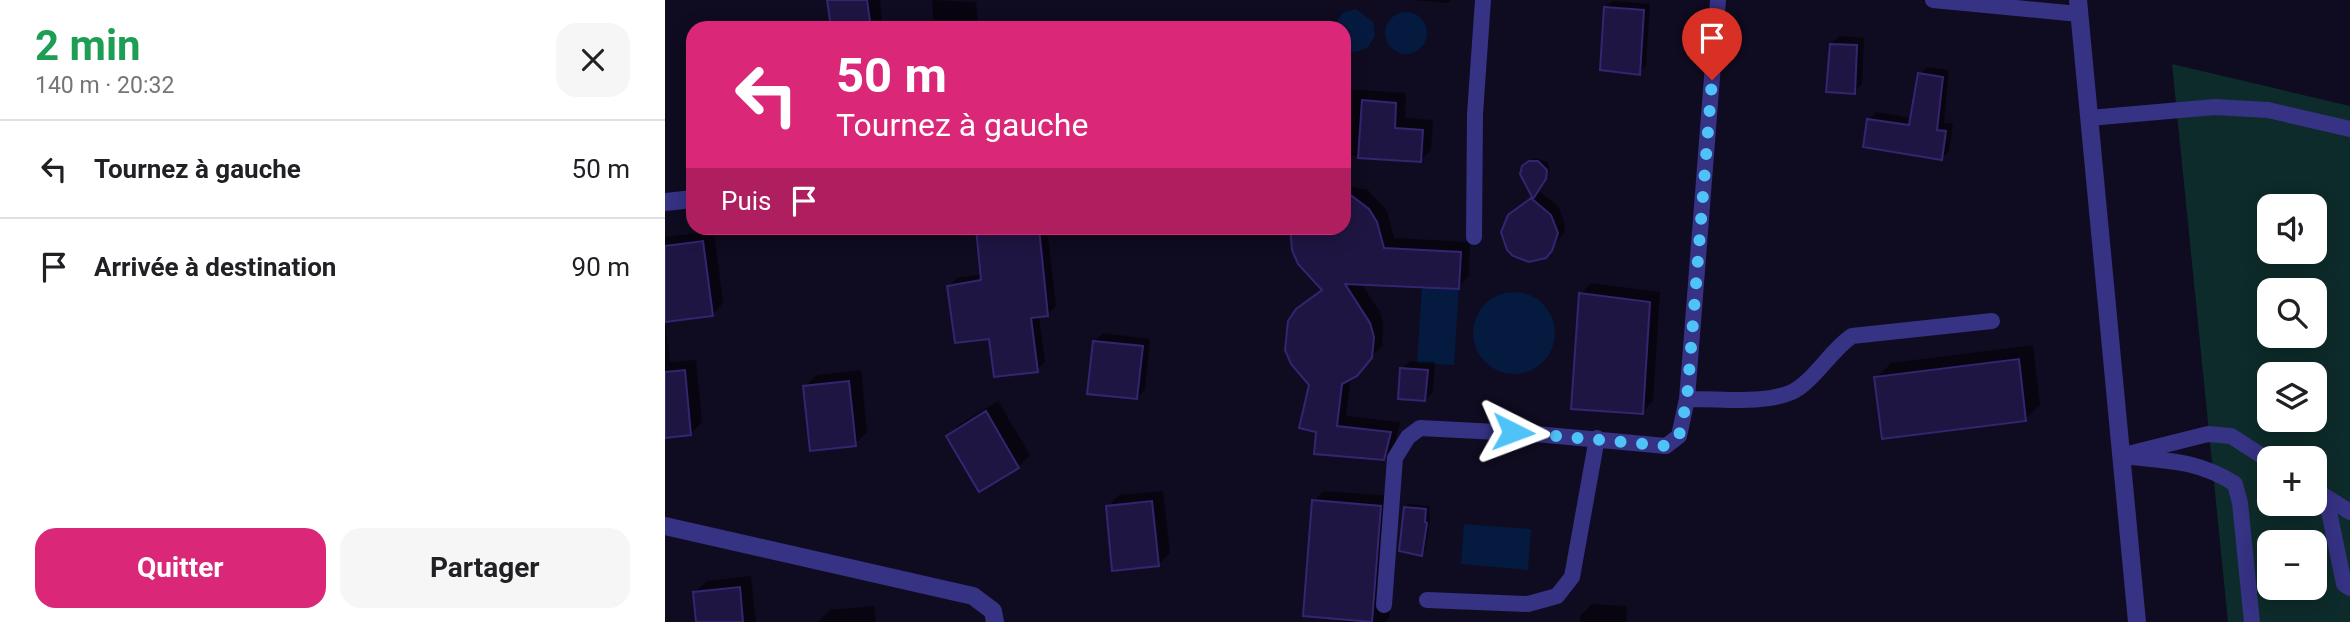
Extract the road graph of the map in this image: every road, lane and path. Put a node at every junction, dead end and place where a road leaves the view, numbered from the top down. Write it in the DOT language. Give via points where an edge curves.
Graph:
graph roads {
  1 [pos="1483,0"];
  2 [pos="1718,0"];
  3 [pos="1933,0"];
  4 [pos="2079,7"];
  5 [pos="2089,118"];
  6 [pos="2350,129"];
  7 [pos="686,200"];
  8 [pos="665,202"];
  9 [pos="1474,237"];
  10 [pos="1991,321"];
  11 [pos="1687,399"];
  12 [pos="1597,438"];
  13 [pos="2257,453"];
  14 [pos="2121,456"];
  15 [pos="2327,498"];
  16 [pos="2350,512"];
  17 [pos="2327,516"];
  18 [pos="665,526"];
  19 [pos="2350,588"];
  20 [pos="1427,600"];
  21 [pos="1384,606"];
  22 [pos="995,622"];
  23 [pos="2137,622"];
  24 [pos="2252,622"];
  1 -- 9 [label="lane" via="1475,114"];
  2 -- 11 [label="lane"];
  3 -- 4 [label="lane"];
  4 -- 5 [label="street"];
  5 -- 6 [label="lane" via="2215,107 2268,110"];
  5 -- 14 [label="street"];
  7 -- 8 [label="street"];
  10 -- 11 [label="lane" via="1852,336 1792,391 1759,398"];
  11 -- 12 [label="lane" via="1679,436 1666,446"];
  12 -- 20 [label="lane" via="1572,577 1557,596 1528,604"];
  12 -- 21 [label="lane" via="1420,428 1408,437 1395,458"];
  13 -- 14 [label="lane" via="2231,436 2208,434"];
  14 -- 23 [label="street"];
  14 -- 24 [label="lane" via="2196,464 2235,484"];
  15 -- 16 [label="lane"];
  17 -- 19 [label="lane" via="2344,584"];
  18 -- 22 [label="street" via="973,596 993,611"];
}
